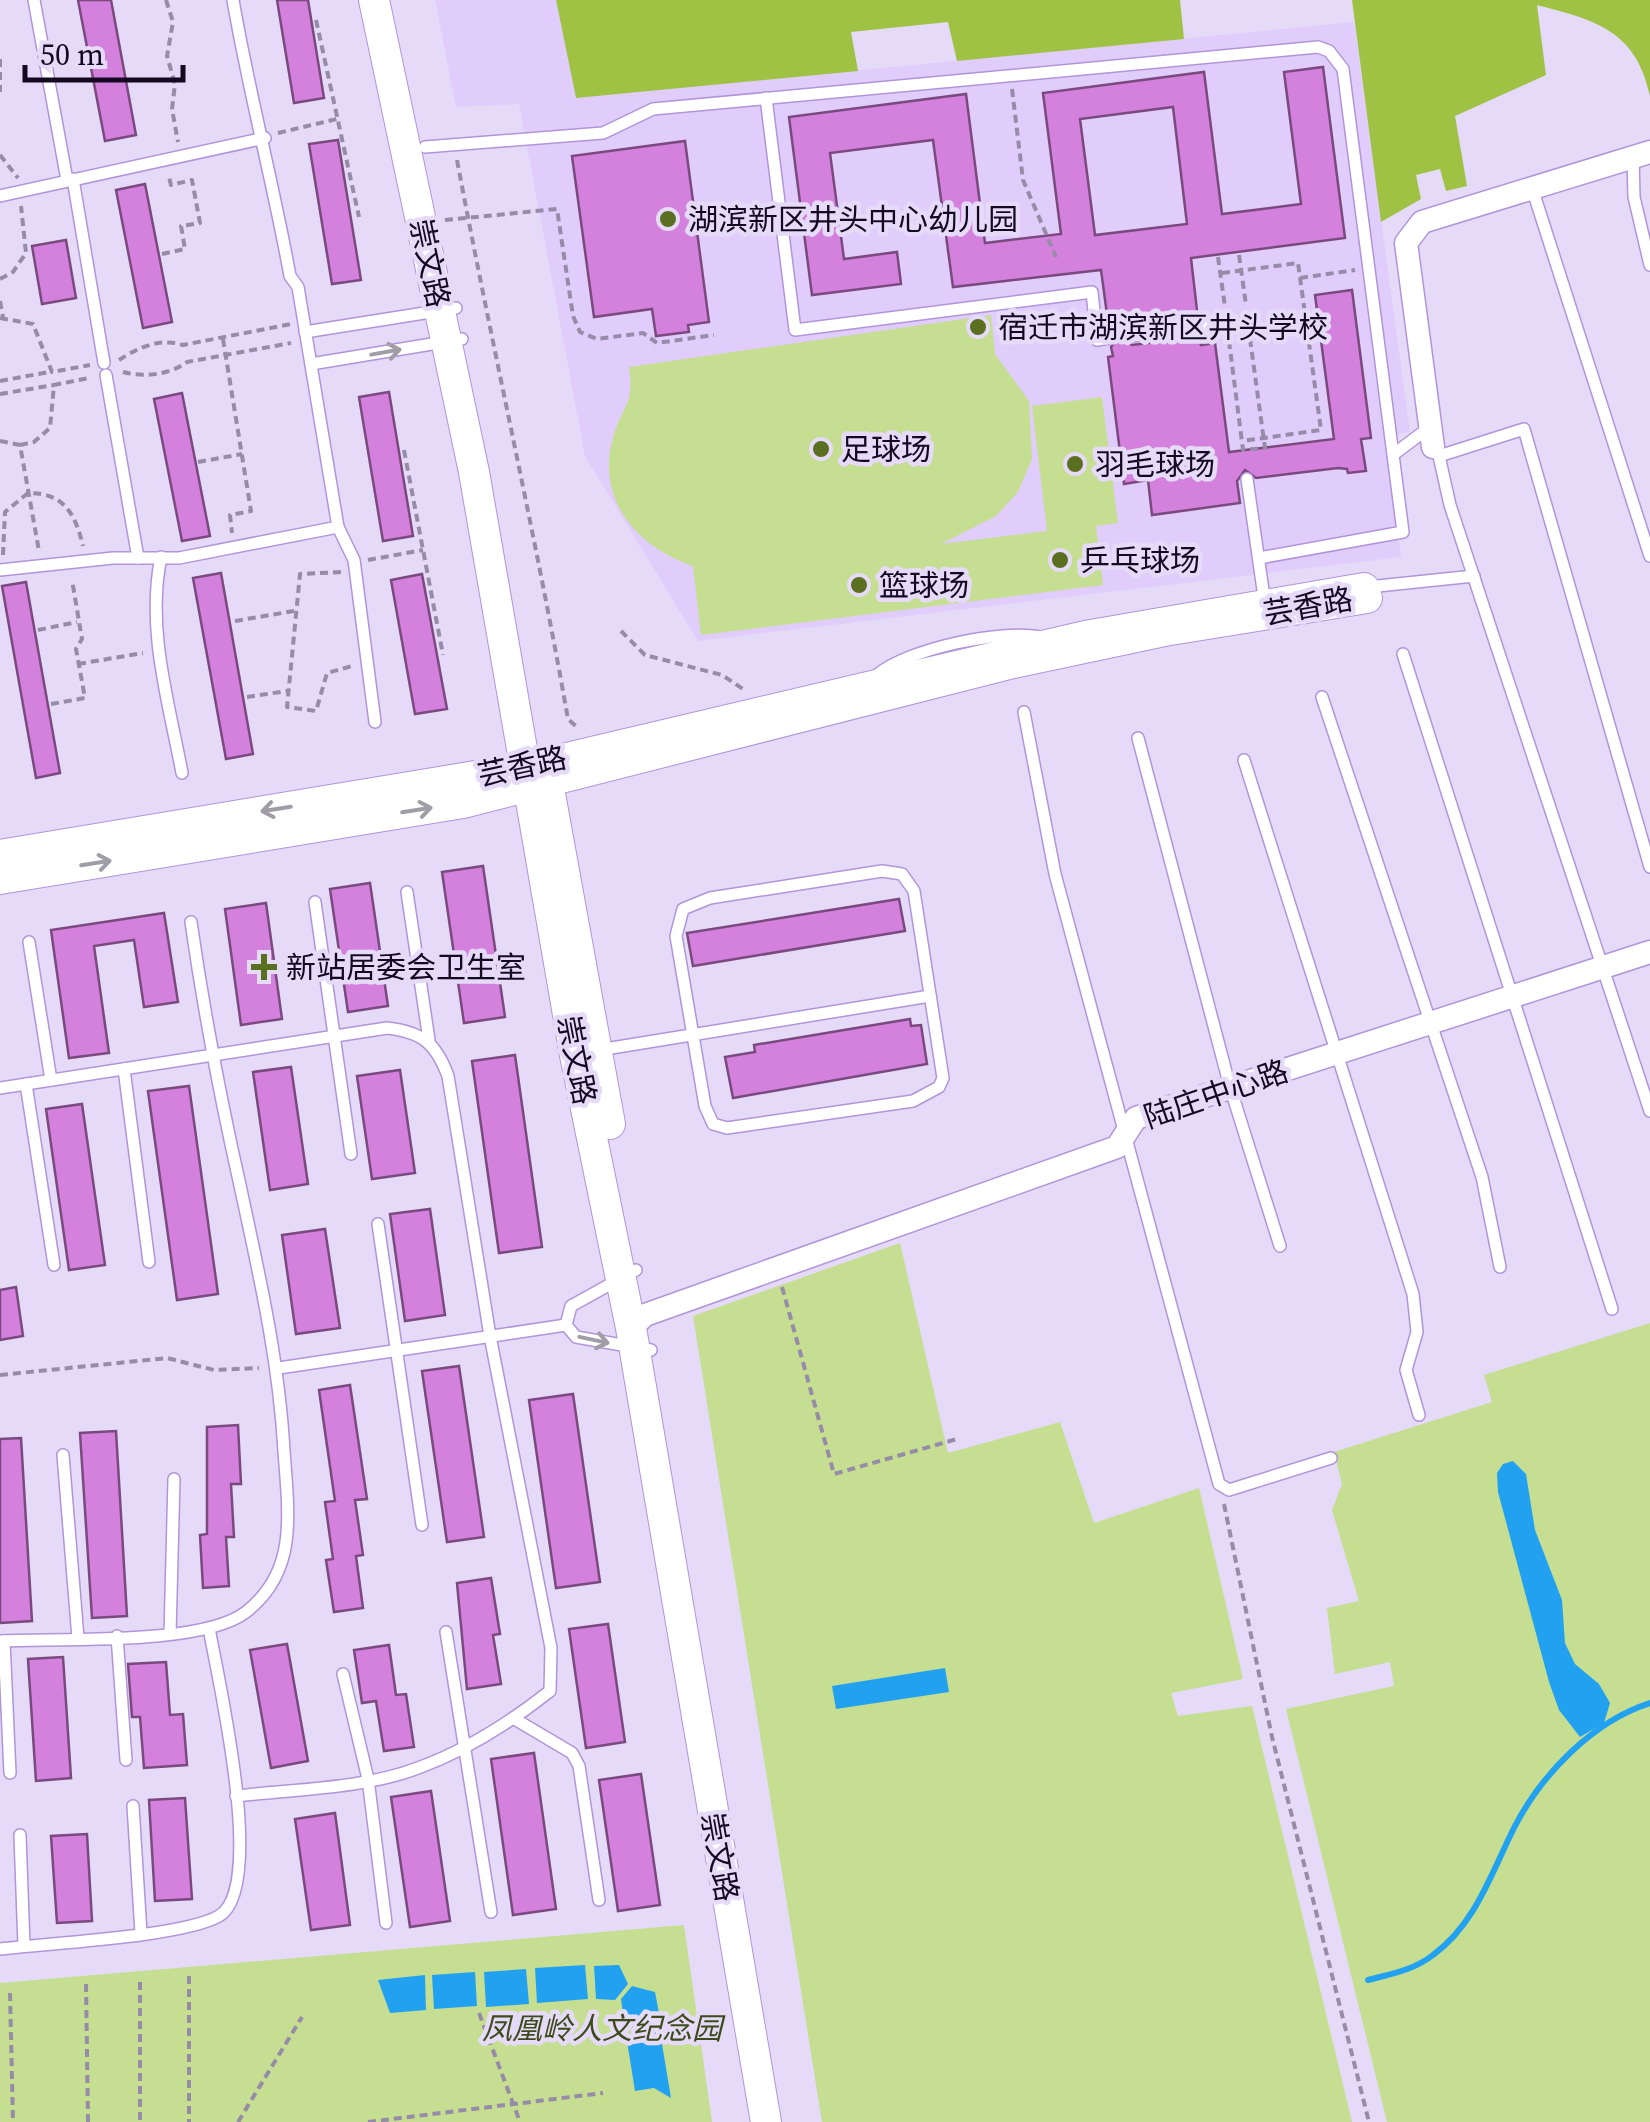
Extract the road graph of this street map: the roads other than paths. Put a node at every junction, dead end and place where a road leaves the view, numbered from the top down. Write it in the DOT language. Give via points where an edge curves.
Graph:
graph roads {
  1 [pos="34,0"];
  2 [pos="233,0"];
  3 [pos="374,0"];
  4 [pos="394,0"];
  5 [pos="766,98"];
  6 [pos="265,137"];
  7 [pos="439,146"];
  8 [pos="1642,155"];
  9 [pos="70,179"];
  10 [pos="1532,188"];
  11 [pos="0,196"];
  12 [pos="1650,266"];
  13 [pos="448,310"];
  14 [pos="1248,322"];
  15 [pos="1203,327"];
  16 [pos="1179,330"];
  17 [pos="305,332"];
  18 [pos="1132,336"];
  19 [pos="1109,338"];
  20 [pos="454,340"];
  21 [pos="311,364"];
  22 [pos="1434,443"];
  23 [pos="1394,454"];
  24 [pos="1247,479"];
  25 [pos="338,528"];
  26 [pos="1650,556"];
  27 [pos="138,558"];
  28 [pos="161,558"];
  29 [pos="1259,558"];
  30 [pos="2,570"];
  31 [pos="1474,576"];
  32 [pos="1364,588"];
  33 [pos="1266,608"];
  34 [pos="1402,654"];
  35 [pos="1322,696"];
  36 [pos="1024,712"];
  37 [pos="375,722"];
  38 [pos="1138,738"];
  39 [pos="1244,760"];
  40 [pos="182,774"];
  41 [pos="536,774"];
  42 [pos="0,855"];
  43 [pos="1650,867"];
  44 [pos="0,878"];
  45 [pos="407,892"];
  46 [pos="315,902"];
  47 [pos="191,922"];
  48 [pos="29,942"];
  49 [pos="1650,952"];
  50 [pos="1603,967"];
  51 [pos="930,996"];
  52 [pos="1510,997"];
  53 [pos="1433,1022"];
  54 [pos="693,1035"];
  55 [pos="334,1036"];
  56 [pos="429,1040"];
  57 [pos="586,1053"];
  58 [pos="1337,1053"];
  59 [pos="210,1055"];
  60 [pos="124,1068"];
  61 [pos="51,1080"];
  62 [pos="26,1084"];
  63 [pos="1230,1087"];
  64 [pos="0,1088"];
  65 [pos="1650,1111"];
  66 [pos="1126,1133"];
  67 [pos="350,1154"];
  68 [pos="378,1224"];
  69 [pos="1280,1246"];
  70 [pos="149,1262"];
  71 [pos="54,1265"];
  72 [pos="1500,1267"];
  73 [pos="628,1273"];
  74 [pos="1612,1309"];
  75 [pos="566,1325"];
  76 [pos="640,1335"];
  77 [pos="490,1336"];
  78 [pos="397,1350"];
  79 [pos="279,1368"];
  80 [pos="1420,1415"];
  81 [pos="63,1455"];
  82 [pos="1331,1458"];
  83 [pos="174,1479"];
  84 [pos="422,1525"];
  85 [pos="209,1628"];
  86 [pos="446,1632"];
  87 [pos="170,1634"];
  88 [pos="117,1636"];
  89 [pos="78,1638"];
  90 [pos="2,1641"];
  91 [pos="343,1674"];
  92 [pos="512,1718"];
  93 [pos="466,1744"];
  94 [pos="126,1760"];
  95 [pos="10,1773"];
  96 [pos="368,1780"];
  97 [pos="236,1796"];
  98 [pos="134,1806"];
  99 [pos="20,1835"];
  100 [pos="599,1900"];
  101 [pos="490,1912"];
  102 [pos="386,1923"];
  103 [pos="141,1932"];
  104 [pos="24,1946"];
  105 [pos="0,1949"];
  106 [pos="766,2122"];
  107 [pos="786,2122"];
  1 -- 9 [label="lane"];
  2 -- 6 [label="lane" via="251,104"];
  3 -- 13 [label="street, 崇文路"];
  4 -- 7 [label="street, 崇文路"];
  5 -- 7 [label="lane" via="653,109 603,133"];
  5 -- 19 [label="lane" via="796,330 1092,292 1097,340"];
  5 -- 23 [label="lane" via="1329,51 1343,69"];
  6 -- 9 [label="lane"];
  6 -- 17 [label="lane"];
  7 -- 13 [label="street, 崇文路" via="454,219"];
  8 -- 10 [label="street"];
  8 -- 12 [label="lane" via="1634,197"];
  9 -- 11 [label="lane"];
  9 -- 27 [label="lane"];
  10 -- 22 [label="street" via="1422,222 1406,243"];
  10 -- 26 [label="lane"];
  13 -- 17 [label="lane"];
  13 -- 20 [label="street, 崇文路"];
  14 -- 15 [label="lane"];
  16 -- 18 [label="lane"];
  17 -- 21 [label="lane"];
  21 -- 20 [label="lane, one-way"];
  20 -- 41 [label="street, 崇文路"];
  21 -- 25 [label="lane"];
  22 -- 23 [label="lane"];
  22 -- 31 [label="lane"];
  22 -- 43 [label="lane" via="1524,429"];
  23 -- 29 [label="lane" via="1403,516 1399,536"];
  24 -- 29 [label="lane"];
  25 -- 28 [label="lane"];
  25 -- 37 [label="lane" via="354,567"];
  27 -- 28 [label="lane"];
  27 -- 30 [label="lane"];
  28 -- 40 [label="lane" via="155,586 160,650"];
  29 -- 33 [label="lane"];
  31 -- 32 [label="lane"];
  31 -- 50 [label="lane"];
  32 -- 33 [label="street, 芸香路" via="1367,598"];
  33 -- 41 [label="street, 芸香路"];
  33 -- 41 [label="street, 芸香路" via="1064,642 861,688"];
  34 -- 52 [label="lane"];
  35 -- 53 [label="lane"];
  36 -- 66 [label="lane" via="1055,874"];
  38 -- 63 [label="lane"];
  39 -- 58 [label="lane"];
  41 -- 42 [label="street, 芸香路, one-way"];
  44 -- 41 [label="street, 芸香路, one-way" via="463,803"];
  41 -- 57 [label="street, 崇文路"];
  45 -- 56 [label="lane"];
  46 -- 55 [label="lane"];
  47 -- 59 [label="lane"];
  48 -- 61 [label="lane"];
  49 -- 50 [label="street, 陆庄中心路"];
  50 -- 52 [label="street, 陆庄中心路"];
  50 -- 65 [label="lane"];
  51 -- 54 [label="lane"];
  51 -- 54 [label="lane" via="943,1078 929,1095 913,1100 720,1128 705,1106"];
  51 -- 54 [label="lane" via="914,891 902,874 882,871 710,898 682,909 678,923"];
  52 -- 53 [label="street, 陆庄中心路"];
  52 -- 74 [label="lane"];
  53 -- 58 [label="street, 陆庄中心路"];
  53 -- 72 [label="lane" via="1482,1177"];
  54 -- 57 [label="lane"];
  55 -- 56 [label="lane" via="387,1028"];
  55 -- 59 [label="lane"];
  55 -- 67 [label="lane"];
  56 -- 77 [label="lane" via="448,1076"];
  57 -- 73 [label="street, 崇文路"];
  58 -- 63 [label="street, 陆庄中心路"];
  58 -- 80 [label="lane" via="1414,1294 1417,1332 1406,1370"];
  59 -- 60 [label="lane"];
  59 -- 79 [label="lane"];
  60 -- 61 [label="lane"];
  60 -- 70 [label="lane"];
  61 -- 62 [label="lane"];
  62 -- 64 [label="lane"];
  62 -- 71 [label="lane"];
  63 -- 66 [label="street, 陆庄中心路" via="1136,1118"];
  63 -- 69 [label="lane"];
  66 -- 76 [label="street, 陆庄中心路" via="1116,1148 776,1268"];
  66 -- 82 [label="lane" via="1219,1484 1229,1490"];
  68 -- 78 [label="lane"];
  73 -- 75 [label="lane" via="571,1306"];
  73 -- 76 [label="street, 崇文路"];
  75 -- 76 [label="lane, one-way" via="576,1337"];
  75 -- 77 [label="lane"];
  76 -- 106 [label="street, 崇文路"];
  76 -- 107 [label="street, 崇文路"];
  77 -- 78 [label="lane"];
  77 -- 92 [label="lane" via="552,1662 550,1691"];
  78 -- 79 [label="lane"];
  78 -- 84 [label="lane"];
  79 -- 85 [label="lane" via="287,1488 280,1570 244,1613"];
  81 -- 89 [label="lane"];
  83 -- 87 [label="lane"];
  85 -- 87 [label="lane"];
  85 -- 97 [label="lane"];
  86 -- 93 [label="lane"];
  87 -- 88 [label="lane"];
  88 -- 89 [label="lane"];
  88 -- 94 [label="lane"];
  89 -- 90 [label="lane"];
  90 -- 95 [label="lane"];
  91 -- 96 [label="lane"];
  92 -- 93 [label="lane"];
  92 -- 100 [label="lane" via="572,1753 579,1766"];
  93 -- 96 [label="lane" via="418,1768"];
  93 -- 101 [label="lane"];
  96 -- 97 [label="lane"];
  96 -- 102 [label="lane"];
  97 -- 103 [label="lane" via="241,1856 231,1905 201,1922"];
  98 -- 103 [label="lane"];
  99 -- 104 [label="lane"];
  103 -- 104 [label="lane"];
  104 -- 105 [label="lane"];
}
